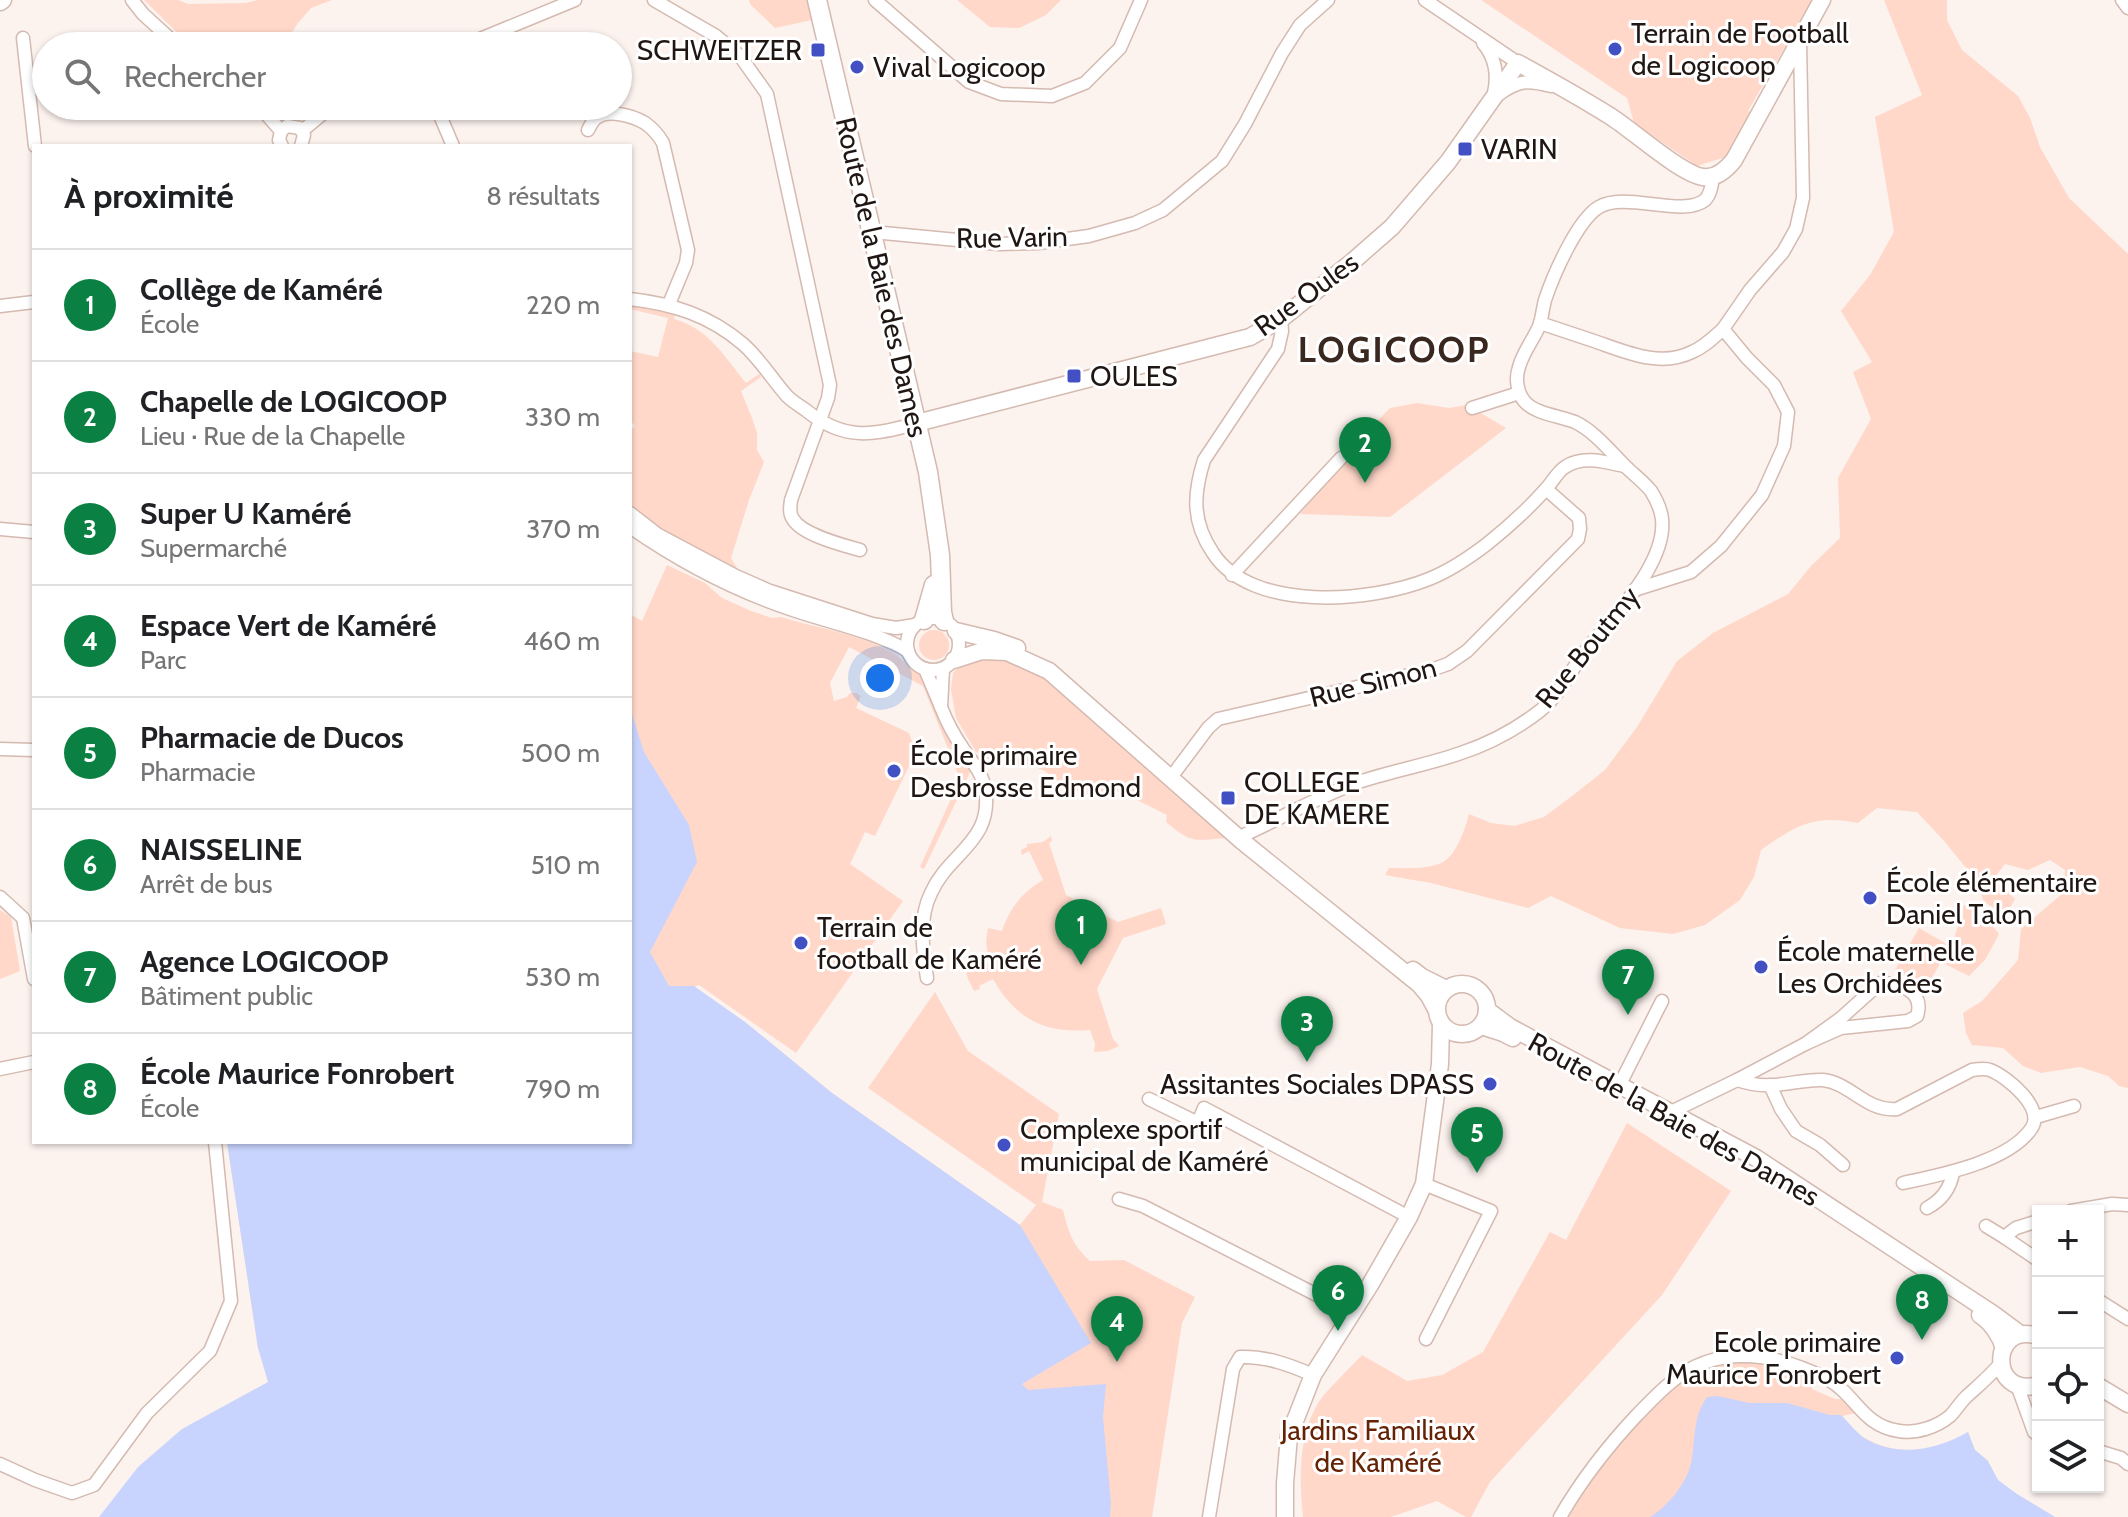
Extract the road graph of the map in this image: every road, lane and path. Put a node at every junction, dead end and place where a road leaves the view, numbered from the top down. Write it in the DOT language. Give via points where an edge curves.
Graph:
graph roads {
  1 [pos="132,0"];
  2 [pos="575,0"];
  3 [pos="654,0"];
  4 [pos="817,0"];
  5 [pos="875,0"];
  6 [pos="1141,0"];
  7 [pos="1328,0"];
  8 [pos="1425,0"];
  9 [pos="1822,0"];
  10 [pos="2122,0"];
  11 [pos="2128,8"];
  12 [pos="163,32"];
  13 [pos="497,32"];
  14 [pos="1477,36"];
  15 [pos="23,38"];
  16 [pos="1800,38"];
  17 [pos="1518,63"];
  18 [pos="1580,98"];
  19 [pos="1492,100"];
  20 [pos="632,118"];
  21 [pos="32,119"];
  22 [pos="32,120"];
  23 [pos="271,120"];
  24 [pos="321,120"];
  25 [pos="442,120"];
  26 [pos="594,120"];
  27 [pos="588,130"];
  28 [pos="281,131"];
  29 [pos="303,142"];
  30 [pos="35,144"];
  31 [pos="281,144"];
  32 [pos="452,144"];
  33 [pos="1713,177"];
  34 [pos="873,232"];
  35 [pos="632,299"];
  36 [pos="32,302"];
  37 [pos="669,304"];
  38 [pos="0,306"];
  39 [pos="1281,319"];
  40 [pos="1540,323"];
  41 [pos="1723,329"];
  42 [pos="1519,393"];
  43 [pos="1472,408"];
  44 [pos="819,421"];
  45 [pos="917,423"];
  46 [pos="1341,458"];
  47 [pos="1624,466"];
  48 [pos="1546,489"];
  49 [pos="632,515"];
  50 [pos="632,528"];
  51 [pos="0,529"];
  52 [pos="32,532"];
  53 [pos="860,550"];
  54 [pos="940,555"];
  55 [pos="1232,575"];
  56 [pos="1634,590"];
  57 [pos="919,623"];
  58 [pos="950,626"];
  59 [pos="908,651"];
  60 [pos="949,664"];
  61 [pos="925,669"];
  62 [pos="941,707"];
  63 [pos="0,749"];
  64 [pos="32,750"];
  65 [pos="1175,772"];
  66 [pos="1246,834"];
  67 [pos="0,897"];
  68 [pos="32,968"];
  69 [pos="927,978"];
  70 [pos="1446,989"];
  71 [pos="1662,1001"];
  72 [pos="1487,1010"];
  73 [pos="1438,1017"];
  74 [pos="1481,1026"];
  75 [pos="1461,1035"];
  76 [pos="1805,1044"];
  77 [pos="32,1062"];
  78 [pos="1440,1064"];
  79 [pos="0,1069"];
  80 [pos="1737,1080"];
  81 [pos="1770,1085"];
  82 [pos="1619,1086"];
  83 [pos="1149,1099"];
  84 [pos="2074,1106"];
  85 [pos="1671,1112"];
  86 [pos="2036,1117"];
  87 [pos="215,1144"];
  88 [pos="1843,1165"];
  89 [pos="1953,1173"];
  90 [pos="1903,1183"];
  91 [pos="1424,1184"];
  92 [pos="1119,1199"];
  93 [pos="2104,1205"];
  94 [pos="2128,1205"];
  95 [pos="1927,1208"];
  96 [pos="1409,1217"];
  97 [pos="2032,1223"];
  98 [pos="1986,1226"];
  99 [pos="2004,1237"];
  100 [pos="2032,1256"];
  101 [pos="2104,1304"];
  102 [pos="1352,1313"];
  103 [pos="2128,1319"];
  104 [pos="2020,1334"];
  105 [pos="2032,1334"];
  106 [pos="1426,1339"];
  107 [pos="2016,1374"];
  108 [pos="1313,1375"];
  109 [pos="2104,1390"];
  110 [pos="2128,1404"];
  111 [pos="2032,1422"];
  112 [pos="2104,1453"];
  113 [pos="0,1464"];
  114 [pos="2128,1464"];
  115 [pos="1209,1517"];
  116 [pos="1285,1517"];
  117 [pos="1560,1517"];
  1 -- 12 [label="street"];
  2 -- 13 [label="street"];
  3 -- 44 [label="street" via="716,36 740,56 767,94 830,385"];
  4 -- 34 [label="main road, Route de la Baie des Dames"];
  5 -- 6 [label="street" via="969,82 1001,94 1052,96 1085,83 1120,48"];
  7 -- 34 [label="street, Rue Varin" via="1300,25 1222,161 1163,210 1089,236 1038,243"];
  8 -- 14 [label="street"];
  9 -- 16 [label="main road"];
  10 -- 11 [label="street"];
  14 -- 17 [label="street"];
  14 -- 19 [label="street" via="1492,54 1497,81"];
  15 -- 21 [label="street"];
  16 -- 33 [label="main road" via="1734,160"];
  16 -- 41 [label="street" via="1803,198 1796,229"];
  17 -- 18 [label="main road"];
  17 -- 19 [label="main road, Rue Oules"];
  18 -- 19 [label="street" via="1533,81 1517,83"];
  18 -- 33 [label="main road" via="1685,170"];
  19 -- 39 [label="main road, Rue Oules" via="1392,227"];
  20 -- 37 [label="street" via="645,123 663,143 688,250"];
  22 -- 30 [label="street"];
  23 -- 28 [label="street"];
  24 -- 29 [label="street"];
  25 -- 32 [label="street"];
  26 -- 27 [label="street"];
  28 -- 29 [label="street" via="292,125"];
  28 -- 31 [label="street"];
  33 -- 40 [label="street" via="1705,200 1688,206 1609,202 1596,208 1559,264"];
  34 -- 45 [label="main road, Route de la Baie des Dames"];
  35 -- 37 [label="street"];
  36 -- 38 [label="street"];
  37 -- 44 [label="street" via="713,323 743,345 788,397"];
  39 -- 45 [label="main road, Rue Oules" via="1250,337"];
  39 -- 55 [label="street" via="1278,349 1204,460 1198,478 1197,519 1205,541"];
  40 -- 41 [label="street" via="1656,359 1691,353"];
  40 -- 42 [label="street" via="1518,368"];
  41 -- 56 [label="street" via="1774,385 1788,412 1784,446 1762,495 1721,546 1691,572"];
  42 -- 43 [label="street"];
  42 -- 47 [label="street, Rue Boutmy" via="1531,408 1578,423"];
  44 -- 45 [label="street" via="847,433 870,434"];
  44 -- 53 [label="street" via="791,500 791,517 807,531"];
  45 -- 54 [label="main road, Route de la Baie des Dames"];
  46 -- 55 [label="street"];
  47 -- 48 [label="street" via="1580,460 1564,468"];
  47 -- 56 [label="street, Rue Boutmy" via="1651,492 1662,517 1660,545"];
  48 -- 55 [label="street" via="1486,544 1431,578 1404,587 1304,598"];
  48 -- 65 [label="street, Rue Simon" via="1579,518 1578,539 1457,659 1431,670 1218,719"];
  49 -- 57 [label="street" via="657,534 770,591 872,624 896,628"];
  50 -- 59 [label="street" via="737,589 876,635"];
  51 -- 52 [label="street"];
  54 -- 57 [label="main road, Route de la Baie des Dames" via="931,601"];
  54 -- 58 [label="main road, Route de la Baie des Dames" via="942,612"];
  56 -- 66 [label="street, Rue Boutmy" via="1559,691 1522,723 1464,752 1336,791"];
  57 -- 58 [label="street" via="937,618"];
  57 -- 59 [label="street" via="908,637"];
  58 -- 60 [label="street" via="960,645"];
  58 -- 65 [label="main road" via="1012,646 1052,666"];
  59 -- 61 [label="street"];
  60 -- 61 [label="street"];
  60 -- 62 [label="street" via="940,689"];
  60 -- 73 [label="main road" via="982,651 1007,652 1049,671 1242,841 1419,984"];
  61 -- 62 [label="street"];
  62 -- 69 [label="street" via="981,775 987,806 979,831 929,895 922,940"];
  63 -- 64 [label="street"];
  65 -- 66 [label="main road"];
  66 -- 70 [label="main road" via="1422,977"];
  67 -- 68 [label="street" via="23,918"];
  70 -- 72 [label="main road" via="1461,984 1475,988"];
  70 -- 73 [label="main road"];
  71 -- 82 [label="street"];
  72 -- 74 [label="main road"];
  72 -- 82 [label="main road, Route de la Baie des Dames"];
  73 -- 75 [label="main road" via="1446,1030"];
  73 -- 78 [label="main road"];
  74 -- 75 [label="main road"];
  74 -- 107 [label="main road, Route de la Baie des Dames" via="1503,1033 1758,1171 1985,1318"];
  75 -- 78 [label="main road"];
  76 -- 76 [label="street" via="1841,1028 1908,1021 1917,1016 1919,999 1906,987 1880,983"];
  76 -- 80 [label="street"];
  77 -- 79 [label="street"];
  78 -- 91 [label="main road"];
  80 -- 81 [label="street"];
  80 -- 85 [label="street"];
  81 -- 86 [label="street" via="1822,1080 1887,1110 1980,1068 2017,1088"];
  81 -- 88 [label="street" via="1796,1131"];
  82 -- 85 [label="main road, Route de la Baie des Dames"];
  83 -- 96 [label="street" via="1198,1123 1204,1108"];
  84 -- 86 [label="street"];
  85 -- 104 [label="main road, Route de la Baie des Dames" via="1756,1158"];
  86 -- 89 [label="street" via="2031,1130 2012,1145"];
  87 -- 113 [label="street" via="231,1301 210,1351 147,1413 94,1485 72,1493"];
  89 -- 90 [label="street"];
  89 -- 95 [label="street" via="1947,1191"];
  91 -- 96 [label="main road"];
  91 -- 106 [label="street" via="1491,1211"];
  92 -- 102 [label="street" via="1143,1206"];
  93 -- 94 [label="street"];
  96 -- 102 [label="main road"];
  97 -- 99 [label="street"];
  98 -- 99 [label="street"];
  99 -- 100 [label="street"];
  101 -- 103 [label="street"];
  102 -- 108 [label="main road"];
  104 -- 105 [label="main road"];
  104 -- 107 [label="main road" via="2008,1342"];
  107 -- 111 [label="street"];
  107 -- 117 [label="street" via="1991,1376 1931,1428 1902,1432 1874,1423 1832,1382 1801,1368 1761,1356 1716,1359 1662,1390 1615,1438"];
  108 -- 115 [label="street" via="1286,1363 1240,1357 1235,1362"];
  108 -- 116 [label="main road" via="1289,1436"];
  109 -- 110 [label="main road"];
  112 -- 114 [label="street"];
}
